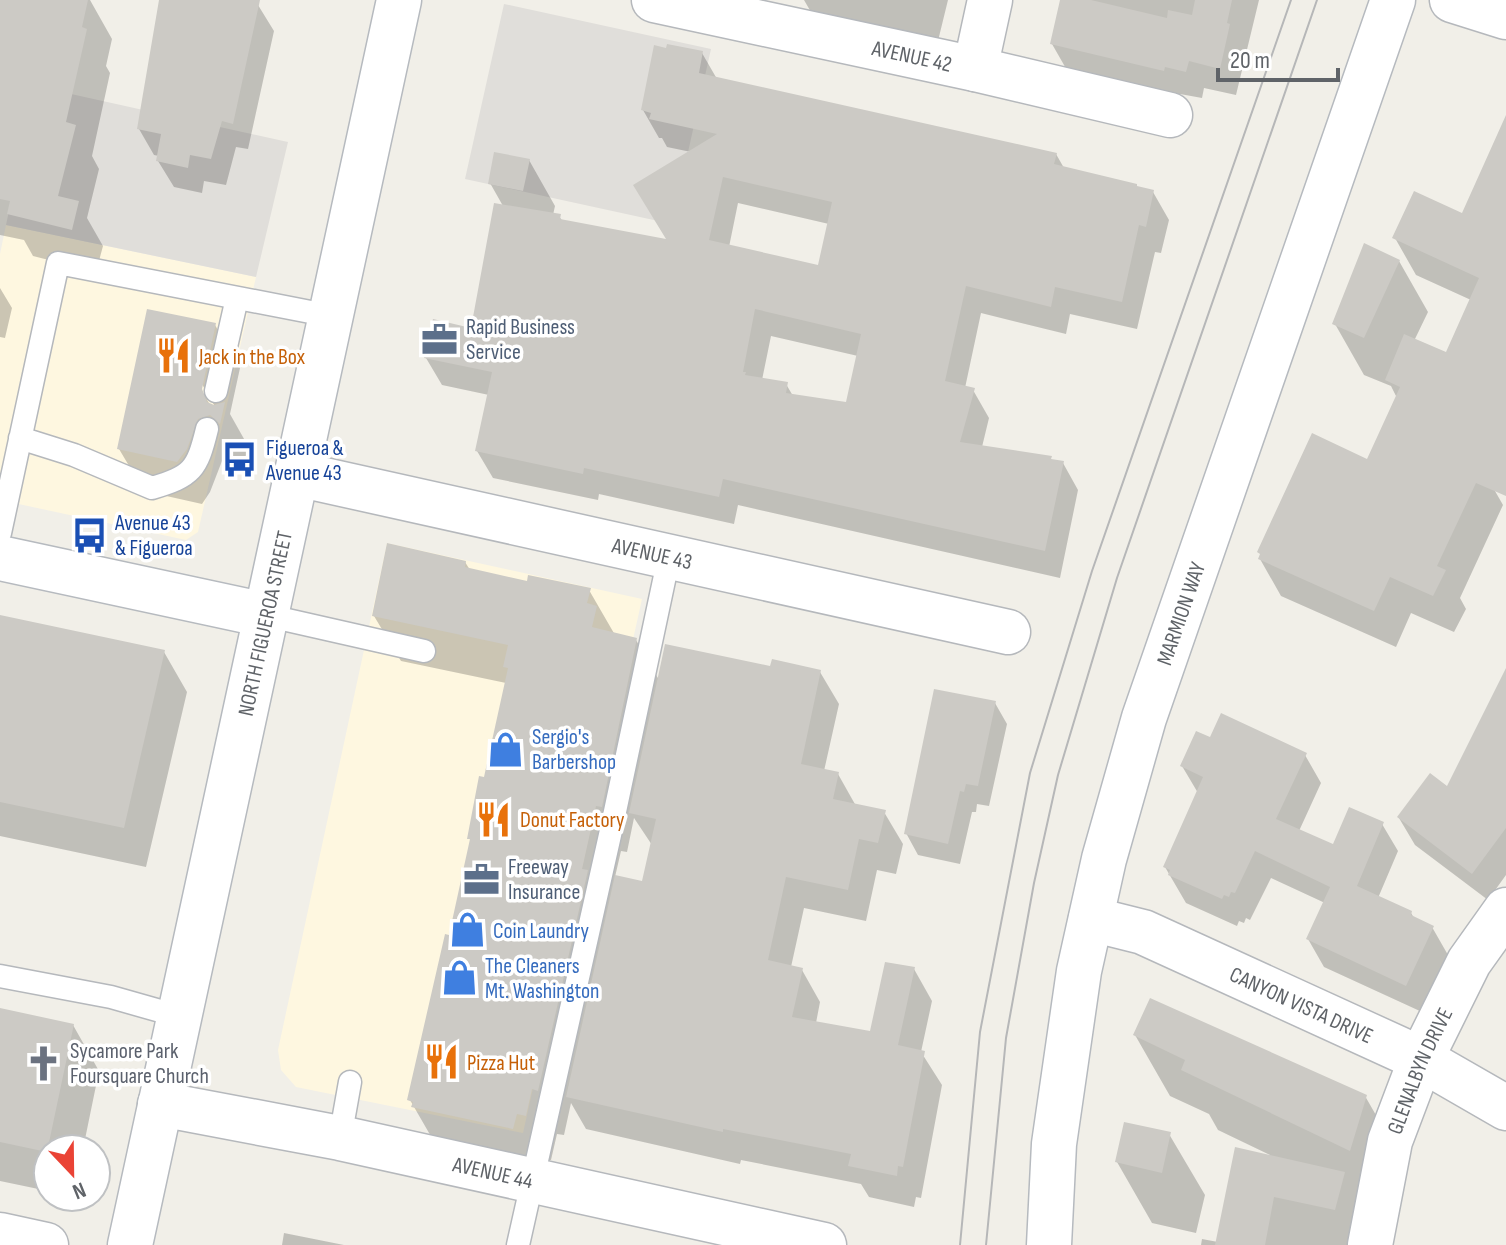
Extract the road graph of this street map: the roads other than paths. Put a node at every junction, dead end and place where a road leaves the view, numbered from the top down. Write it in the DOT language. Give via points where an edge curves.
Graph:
graph roads {
  1 [pos="399,0"];
  2 [pos="654,0"];
  3 [pos="990,0"];
  4 [pos="1393,0"];
  5 [pos="1452,0"];
  6 [pos="1506,17"];
  7 [pos="975,69"];
  8 [pos="1170,115"];
  9 [pos="237,298"];
  10 [pos="331,316"];
  11 [pos="216,391"];
  12 [pos="207,429"];
  13 [pos="20,438"];
  14 [pos="297,474"];
  15 [pos="0,533"];
  16 [pos="669,557"];
  17 [pos="0,558"];
  18 [pos="265,615"];
  19 [pos="1008,632"];
  20 [pos="424,651"];
  21 [pos="1506,910"];
  22 [pos="1091,919"];
  23 [pos="0,976"];
  24 [pos="178,1016"];
  25 [pos="1421,1059"];
  26 [pos="350,1082"];
  27 [pos="160,1104"];
  28 [pos="1506,1108"];
  29 [pos="340,1138"];
  30 [pos="531,1180"];
  31 [pos="0,1235"];
  32 [pos="46,1245"];
  33 [pos="130,1245"];
  34 [pos="518,1245"];
  35 [pos="824,1245"];
  36 [pos="1049,1245"];
  37 [pos="1370,1245"];
  1 -- 10 [label="street, NORTH FIGUEROA STREET"];
  2 -- 7 [label="street, AVENUE 42"];
  3 -- 7 [label="street"];
  4 -- 22 [label="street, MARMION WAY" via="1144,718"];
  5 -- 6 [label="street"];
  7 -- 8 [label="street, AVENUE 42"];
  9 -- 10 [label="lane"];
  9 -- 11 [label="lane"];
  9 -- 13 [label="lane" via="58,263"];
  10 -- 14 [label="street, NORTH FIGUEROA STREET"];
  12 -- 13 [label="lane" via="199,459 182,479 152,488"];
  13 -- 15 [label="lane"];
  14 -- 16 [label="street, AVENUE 43"];
  14 -- 18 [label="street, NORTH FIGUEROA STREET"];
  16 -- 19 [label="street, AVENUE 43"];
  16 -- 30 [label="lane"];
  17 -- 18 [label="street"];
  18 -- 20 [label="lane"];
  18 -- 24 [label="street, NORTH FIGUEROA STREET"];
  21 -- 25 [label="street, GLENALBYN DRIVE" via="1469,962"];
  22 -- 25 [label="street, CANYON VISTA DRIVE" via="1143,932"];
  22 -- 36 [label="street, MARMION WAY" via="1054,1144"];
  23 -- 24 [label="lane"];
  24 -- 27 [label="street, NORTH FIGUEROA STREET"];
  25 -- 28 [label="street, CANYON VISTA DRIVE"];
  25 -- 37 [label="street, GLENALBYN DRIVE" via="1390,1141"];
  26 -- 29 [label="lane"];
  27 -- 29 [label="street, AVENUE 44"];
  27 -- 33 [label="street, NORTH FIGUEROA STREET"];
  29 -- 30 [label="street, AVENUE 44"];
  30 -- 34 [label="lane"];
  30 -- 35 [label="street, AVENUE 44"];
  31 -- 32 [label="street"];
}
